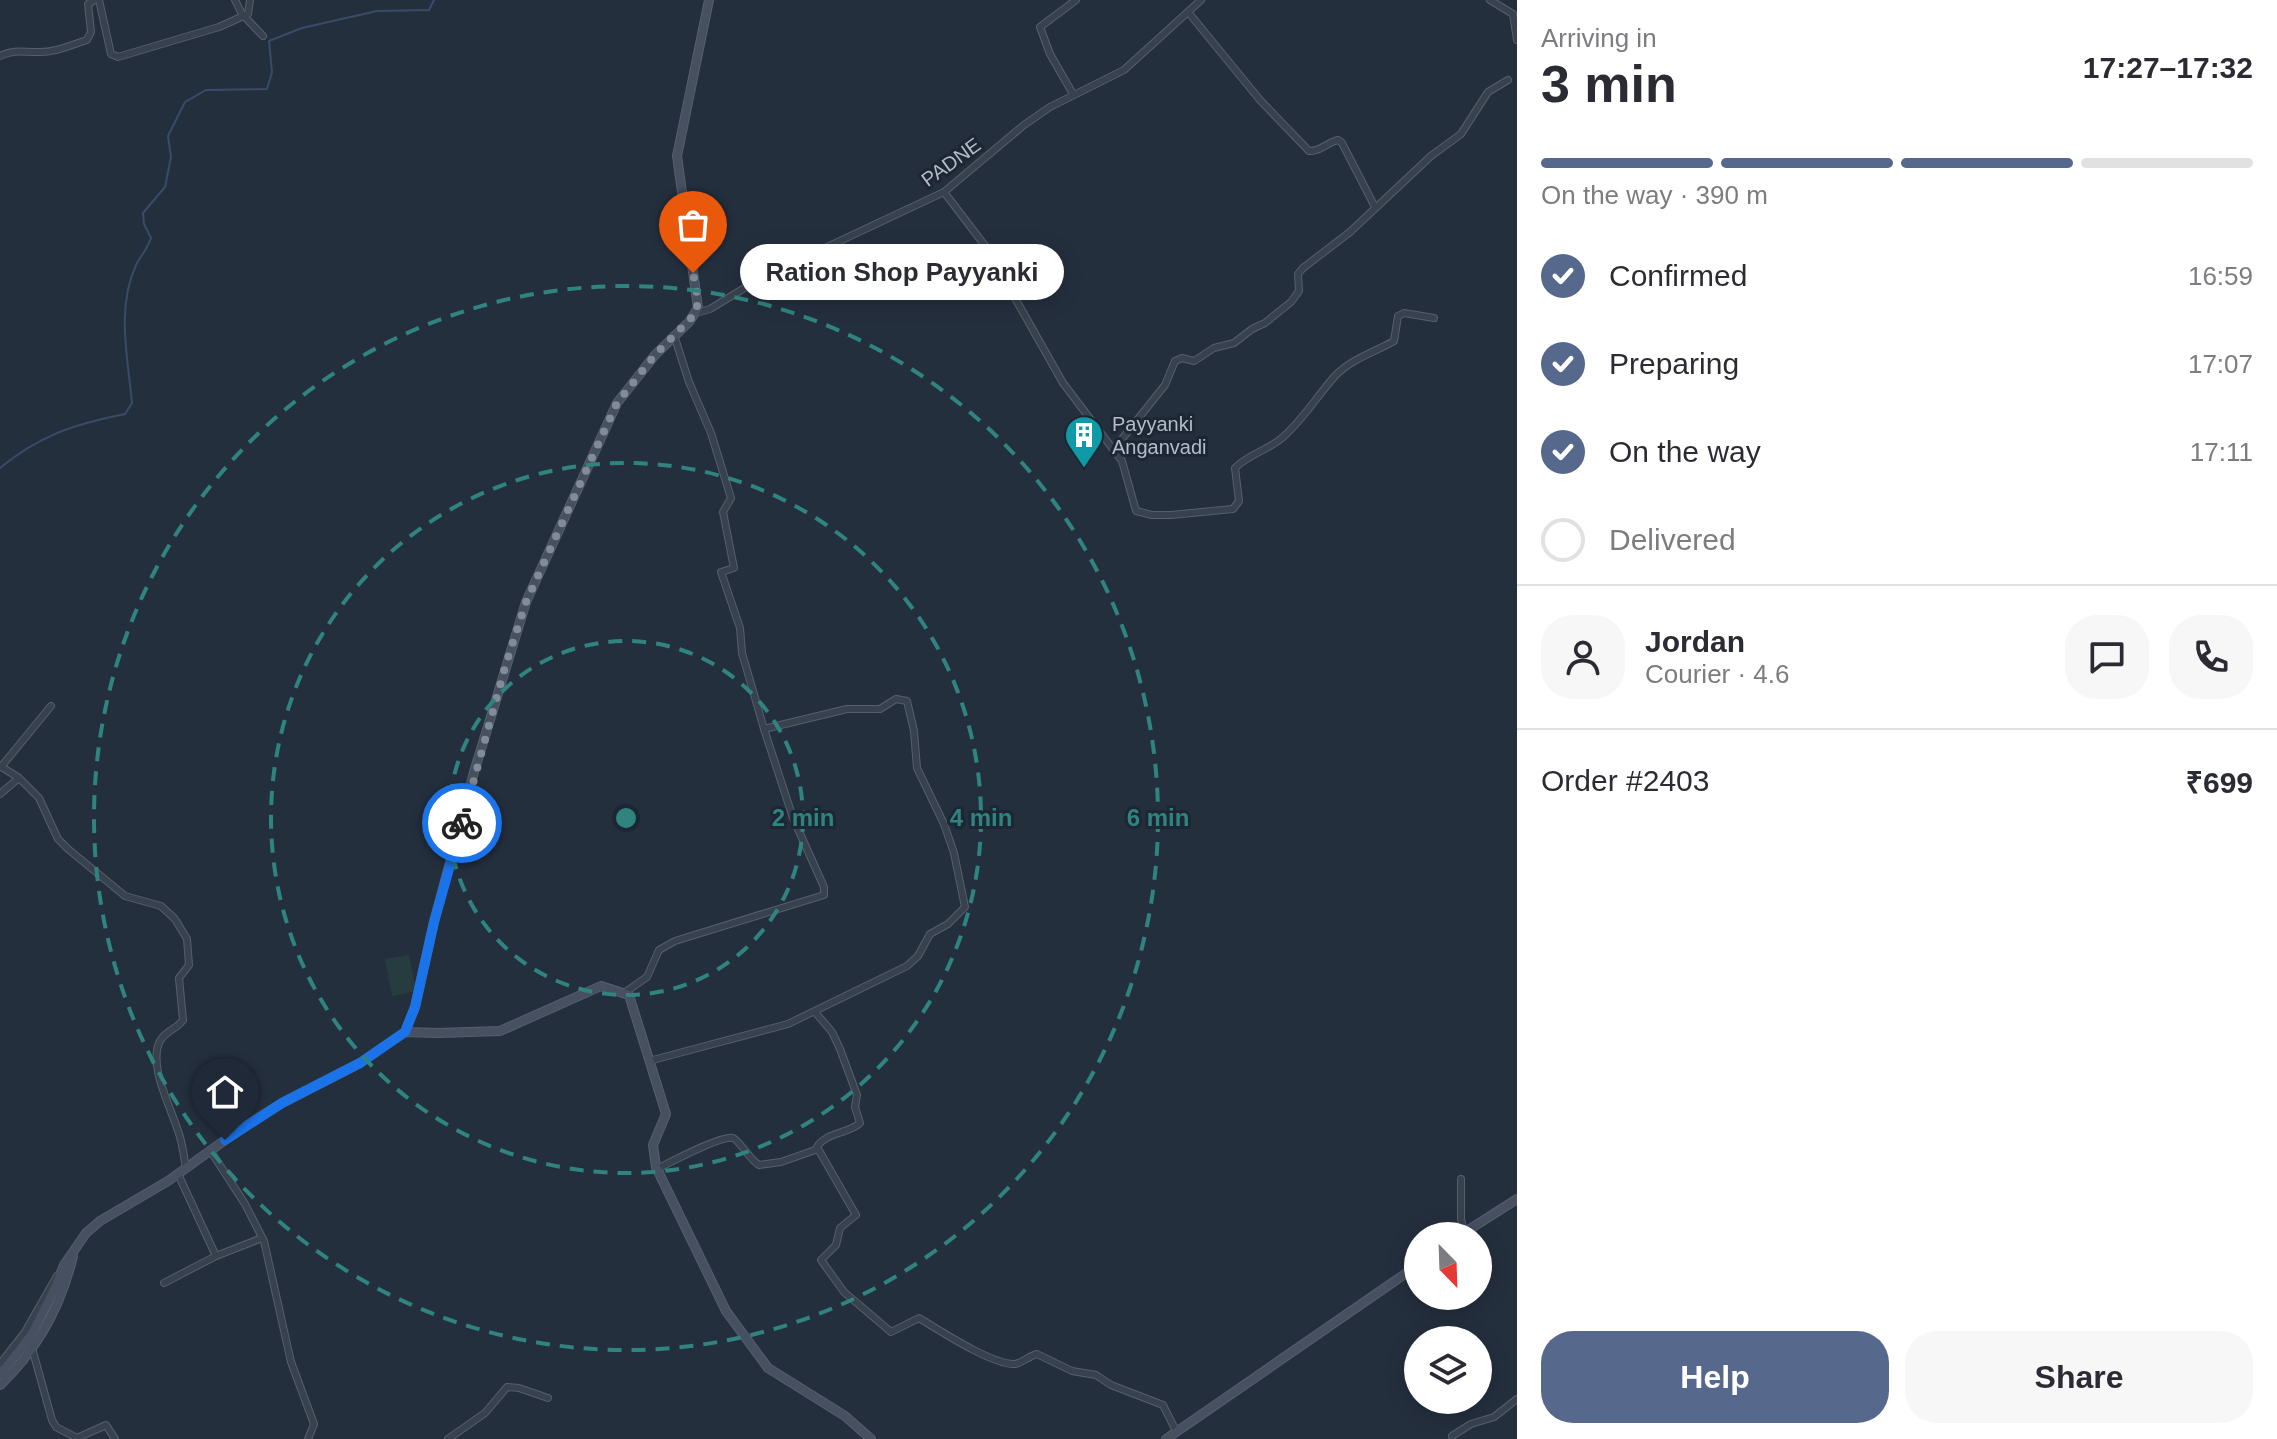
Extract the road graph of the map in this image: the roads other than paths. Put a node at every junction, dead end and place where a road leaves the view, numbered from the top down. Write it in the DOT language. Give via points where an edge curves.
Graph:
graph roads {
  1 [pos="97,0"];
  2 [pos="235,0"];
  3 [pos="250,0"];
  4 [pos="709,0"];
  5 [pos="1076,0"];
  6 [pos="1201,0"];
  7 [pos="1490,0"];
  8 [pos="1188,12"];
  9 [pos="243,16"];
  10 [pos="263,36"];
  11 [pos="1517,40"];
  12 [pos="0,56"];
  13 [pos="1508,80"];
  14 [pos="1073,94"];
  15 [pos="944,192"];
  16 [pos="1375,207"];
  17 [pos="696,313"];
  18 [pos="1434,318"];
  19 [pos="674,335"];
  20 [pos="1114,449"];
  21 [pos="51,706"];
  22 [pos="764,729"];
  23 [pos="1,767"];
  24 [pos="19,778"];
  25 [pos="0,794"];
  26 [pos="624,993"];
  27 [pos="815,1012"];
  28 [pos="405,1032"];
  29 [pos="649,1061"];
  30 [pos="818,1149"];
  31 [pos="210,1150"];
  32 [pos="186,1168"];
  33 [pos="657,1169"];
  34 [pos="178,1174"];
  35 [pos="1461,1179"];
  36 [pos="1517,1199"];
  37 [pos="1461,1222"];
  38 [pos="1481,1222"];
  39 [pos="262,1238"];
  40 [pos="75,1247"];
  41 [pos="216,1256"];
  42 [pos="62,1270"];
  43 [pos="1404,1275"];
  44 [pos="164,1283"];
  45 [pos="32,1348"];
  46 [pos="0,1364"];
  47 [pos="0,1374"];
  48 [pos="0,1385"];
  49 [pos="548,1398"];
  50 [pos="1517,1399"];
  51 [pos="1176,1431"];
  52 [pos="1452,1436"];
  53 [pos="115,1439"];
  54 [pos="308,1439"];
  55 [pos="448,1439"];
  56 [pos="871,1439"];
  57 [pos="1166,1439"];
  1 -- 9 [label="street" via="111,54 118,57"];
  1 -- 12 [label="street" via="88,4 87,40 38,53 14,49"];
  2 -- 9 [label="street"];
  3 -- 9 [label="street"];
  4 -- 17 [label="main road" via="677,156"];
  5 -- 14 [label="street" via="1040,27"];
  6 -- 8 [label="street, PADNE"];
  7 -- 11 [label="street" via="1513,14"];
  8 -- 14 [label="street, PADNE" via="1124,70"];
  8 -- 16 [label="street" via="1309,151 1333,141 1342,143"];
  9 -- 10 [label="street"];
  13 -- 16 [label="street" via="1488,92 1461,134"];
  14 -- 15 [label="street, PADNE" via="1024,125"];
  15 -- 17 [label="street, PADNE"];
  15 -- 20 [label="street" via="986,247 1063,383"];
  16 -- 20 [label="street" via="1303,268 1297,295 1265,323 1194,361 1175,361 1165,385"];
  17 -- 19 [label="main road"];
  18 -- 20 [label="street" via="1398,316 1394,341 1337,374 1285,435 1240,463 1235,468 1239,501 1233,509 1171,515 1136,511 1126,469"];
  19 -- 22 [label="street" via="731,498 723,512 734,568 721,572"];
  19 -- 28 [label="main road" via="617,403 526,602 474,772"];
  21 -- 23 [label="street"];
  22 -- 26 [label="street" via="824,895 675,941 659,950 647,977"];
  22 -- 27 [label="street" via="847,709 880,709 896,699 907,701 917,768 949,839 965,907 930,934 907,966"];
  23 -- 24 [label="street"];
  24 -- 25 [label="street"];
  24 -- 32 [label="street" via="39,798 68,849 125,896 161,906 187,939 189,965 179,978 183,1020 164,1035 156,1057"];
  26 -- 28 [label="main road" via="601,986 500,1031"];
  26 -- 29 [label="main road" via="629,995"];
  27 -- 29 [label="street"];
  27 -- 30 [label="street" via="840,1049 857,1095 860,1123 825,1137"];
  28 -- 31 [label="main road"];
  29 -- 33 [label="main road" via="666,1114 653,1145"];
  30 -- 33 [label="street" via="759,1165 737,1140 728,1138"];
  30 -- 51 [label="street" via="856,1215 840,1228 836,1245 821,1260 844,1292 891,1332 919,1318 1006,1363 1037,1354 1163,1405"];
  31 -- 32 [label="main road"];
  31 -- 39 [label="street"];
  32 -- 34 [label="main road"];
  33 -- 56 [label="main road" via="726,1311 768,1368 845,1416"];
  34 -- 40 [label="main road" via="100,1221"];
  34 -- 41 [label="street"];
  35 -- 37 [label="street"];
  36 -- 38 [label="main road"];
  39 -- 41 [label="street"];
  39 -- 54 [label="street" via="291,1362 314,1424"];
  40 -- 42 [label="main road"];
  40 -- 45 [label="main road" via="66,1287"];
  41 -- 44 [label="street"];
  42 -- 46 [label="street"];
  42 -- 47 [label="main road" via="30,1338"];
  43 -- 51 [label="main road"];
  45 -- 48 [label="main road"];
  45 -- 53 [label="street" via="56,1427 77,1438 106,1425"];
  49 -- 55 [label="street" via="507,1387 485,1413"];
  50 -- 52 [label="street" via="1494,1417"];
  51 -- 57 [label="main road"];
}
